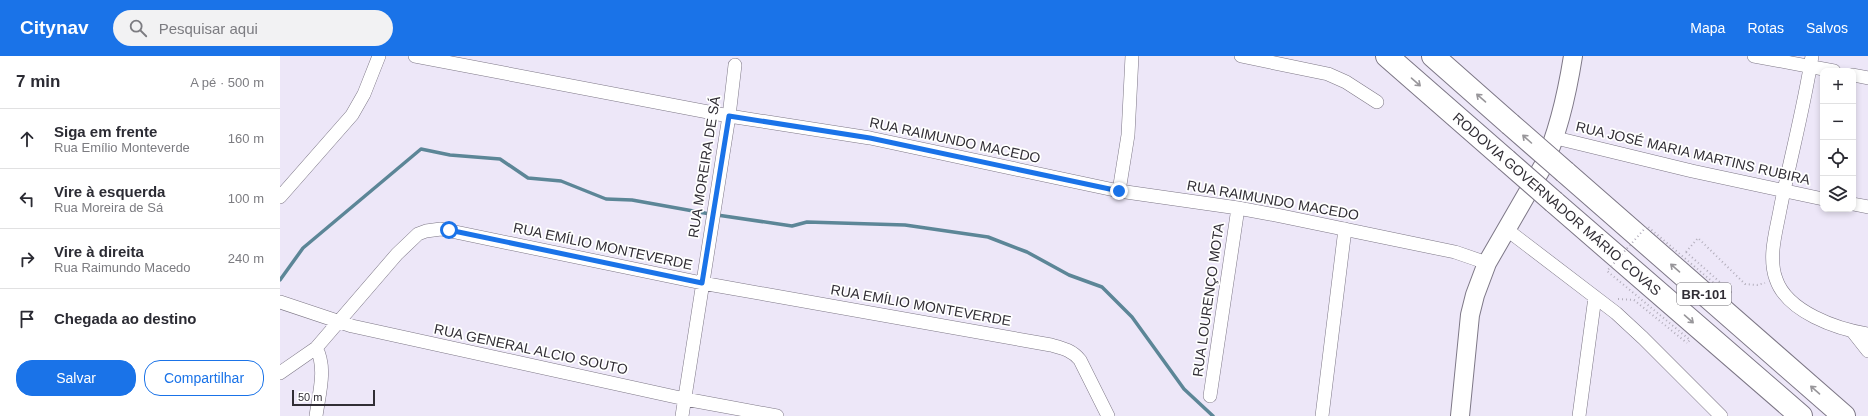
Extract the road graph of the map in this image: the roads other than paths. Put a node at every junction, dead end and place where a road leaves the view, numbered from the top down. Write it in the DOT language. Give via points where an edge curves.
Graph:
graph roads {
  1 [pos="379,56"];
  2 [pos="415,56"];
  3 [pos="1132,56"];
  4 [pos="1241,56"];
  5 [pos="1387,56"];
  6 [pos="1433,56"];
  7 [pos="1573,56"];
  8 [pos="1754,56"];
  9 [pos="1811,61"];
  10 [pos="735,65"];
  11 [pos="1827,68"];
  12 [pos="1856,76"];
  13 [pos="1868,78"];
  14 [pos="1377,102"];
  15 [pos="729,116"];
  16 [pos="1556,138"];
  17 [pos="1119,191"];
  18 [pos="1784,191"];
  19 [pos="280,197"];
  20 [pos="1820,198"];
  21 [pos="1856,205"];
  22 [pos="1868,207"];
  23 [pos="1238,208"];
  24 [pos="1344,229"];
  25 [pos="1506,229"];
  26 [pos="1487,263"];
  27 [pos="702,283"];
  28 [pos="1595,296"];
  29 [pos="280,302"];
  30 [pos="339,322"];
  31 [pos="1853,332"];
  32 [pos="1868,334"];
  33 [pos="316,348"];
  34 [pos="1868,351"];
  35 [pos="280,372"];
  36 [pos="1210,396"];
  37 [pos="685,399"];
  38 [pos="316,416"];
  39 [pos="682,416"];
  40 [pos="777,416"];
  41 [pos="1108,416"];
  42 [pos="1322,416"];
  43 [pos="1460,416"];
  44 [pos="1579,416"];
  45 [pos="1721,416"];
  46 [pos="1801,416"];
  47 [pos="1844,416"];
  1 -- 19 [label="street" via="364,94 352,115"];
  2 -- 15 [label="street, RUA RAIMUNDO MACEDO"];
  3 -- 17 [label="street" via="1128,134"];
  4 -- 14 [label="street" via="1328,74"];
  5 -- 46 [label="highway, RODOVIA GOVERNADOR MÁRIO COVAS / BR-101, one-way, bridge"];
  47 -- 6 [label="highway, RODOVIA GOVERNADOR MÁRIO COVAS / BR-101, one-way, bridge"];
  7 -- 16 [label="street"];
  8 -- 9 [label="street"];
  9 -- 11 [label="street"];
  9 -- 18 [label="street"];
  10 -- 15 [label="street, RUA MOREIRA DE SÁ"];
  12 -- 13 [label="street"];
  15 -- 17 [label="street, RUA RAIMUNDO MACEDO" via="870,138"];
  15 -- 27 [label="street, RUA MOREIRA DE SÁ"];
  16 -- 18 [label="street, RUA JOSÉ MARIA MARTINS RUBIRA"];
  16 -- 25 [label="street" via="1543,166"];
  17 -- 23 [label="street, RUA RAIMUNDO MACEDO"];
  18 -- 20 [label="street, RUA JOSÉ MARIA MARTINS RUBIRA"];
  18 -- 31 [label="street" via="1773,248 1772,267 1776,281 1796,306 1811,316"];
  21 -- 22 [label="street"];
  23 -- 24 [label="street, RUA RAIMUNDO MACEDO"];
  23 -- 36 [label="street, RUA LOURENÇO MOTA"];
  24 -- 26 [label="street, RUA RAIMUNDO MACEDO" via="1455,252"];
  24 -- 42 [label="street"];
  25 -- 26 [label="street"];
  25 -- 28 [label="street"];
  26 -- 43 [label="street" via="1470,315"];
  27 -- 30 [label="street, RUA EMÍLIO MONTEVERDE" via="441,229 418,234 397,254"];
  27 -- 37 [label="street, RUA MOREIRA DE SÁ"];
  27 -- 41 [label="street, RUA EMÍLIO MONTEVERDE" via="1066,349 1080,360"];
  28 -- 44 [label="street"];
  28 -- 45 [label="street" via="1643,338"];
  29 -- 30 [label="street, RUA GENERAL ALCIO SOUTO"];
  30 -- 33 [label="street, RUA EMÍLIO MONTEVERDE"];
  30 -- 37 [label="street, RUA GENERAL ALCIO SOUTO"];
  31 -- 32 [label="street"];
  31 -- 34 [label="street"];
  33 -- 35 [label="street, RUA EMÍLIO MONTEVERDE"];
  33 -- 38 [label="street" via="322,358"];
  37 -- 39 [label="street, RUA MOREIRA DE SÁ"];
  37 -- 40 [label="street, RUA GENERAL ALCIO SOUTO"];
}
